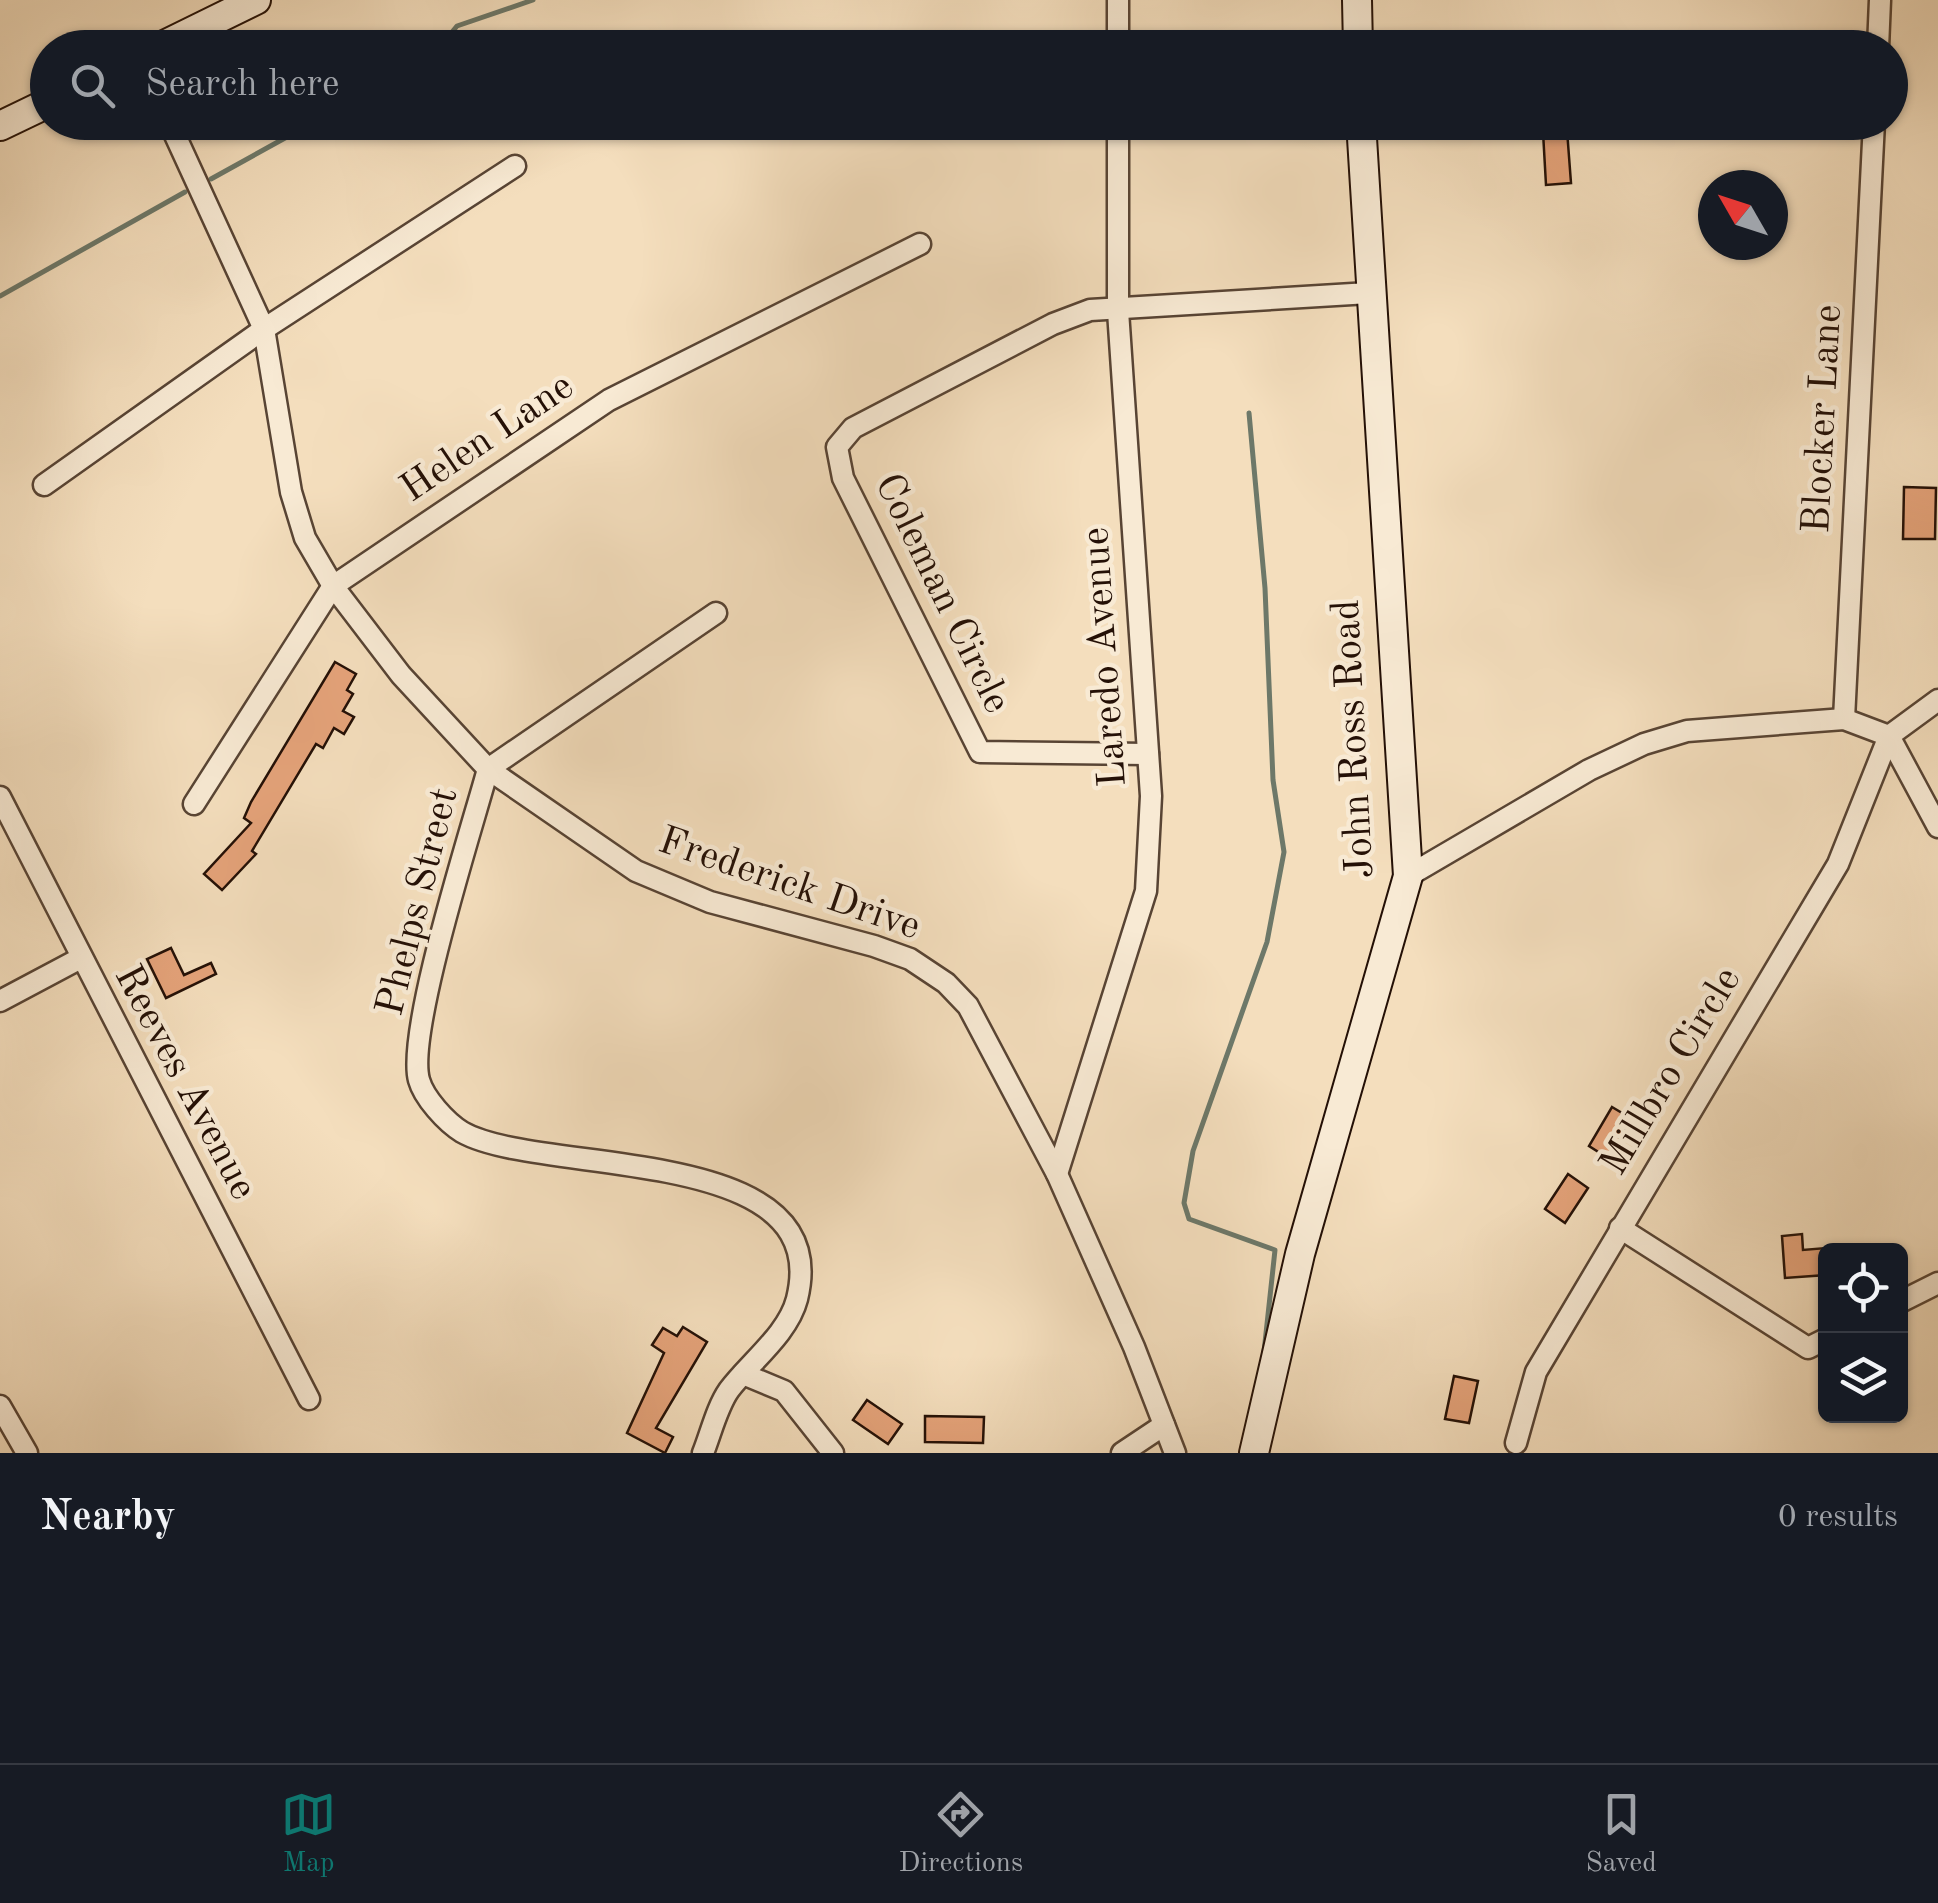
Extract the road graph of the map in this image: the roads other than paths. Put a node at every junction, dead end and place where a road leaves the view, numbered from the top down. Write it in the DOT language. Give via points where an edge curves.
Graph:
graph roads {
  1 [pos="256,0"];
  2 [pos="1118,0"];
  3 [pos="1357,0"];
  4 [pos="1880,0"];
  5 [pos="195,30"];
  6 [pos="1118,30"];
  7 [pos="1358,30"];
  8 [pos="1879,30"];
  9 [pos="30,111"];
  10 [pos="0,126"];
  11 [pos="176,140"];
  12 [pos="1118,140"];
  13 [pos="1362,140"];
  14 [pos="1873,140"];
  15 [pos="515,166"];
  16 [pos="920,244"];
  17 [pos="1368,293"];
  18 [pos="1118,310"];
  19 [pos="264,329"];
  20 [pos="44,486"];
  21 [pos="333,586"];
  22 [pos="716,613"];
  23 [pos="1938,700"];
  24 [pos="1844,719"];
  25 [pos="1888,736"];
  26 [pos="1148,754"];
  27 [pos="488,769"];
  28 [pos="0,798"];
  29 [pos="194,804"];
  30 [pos="1938,828"];
  31 [pos="1408,876"];
  32 [pos="80,959"];
  33 [pos="0,1001"];
  34 [pos="1057,1174"];
  35 [pos="1620,1228"];
  36 [pos="1938,1283"];
  37 [pos="1908,1298"];
  38 [pos="1818,1343"];
  39 [pos="743,1374"];
  40 [pos="309,1399"];
  41 [pos="0,1406"];
  42 [pos="1164,1424"];
  43 [pos="1516,1443"];
  44 [pos="27,1453"];
  45 [pos="703,1453"];
  46 [pos="833,1453"];
  47 [pos="1122,1453"];
  48 [pos="1176,1453"];
  49 [pos="1254,1453"];
  1 -- 5 [label="street"];
  2 -- 6 [label="street"];
  3 -- 7 [label="street"];
  4 -- 8 [label="street"];
  9 -- 10 [label="street"];
  11 -- 19 [label="street, Frederick Drive"];
  12 -- 18 [label="street, Laredo Avenue"];
  13 -- 17 [label="street, John Ross Road"];
  14 -- 24 [label="street, Blocker Lane"];
  15 -- 19 [label="street"];
  16 -- 21 [label="street, Helen Lane" via="608,400"];
  17 -- 18 [label="street, Coleman Circle"];
  17 -- 31 [label="street, John Ross Road"];
  18 -- 26 [label="street, Laredo Avenue"];
  18 -- 26 [label="street, Coleman Circle" via="1090,310 1052,324 853,428 838,447 843,478 980,752"];
  19 -- 20 [label="street"];
  19 -- 21 [label="street, Frederick Drive" via="291,492 305,538"];
  21 -- 27 [label="street, Frederick Drive" via="401,676"];
  21 -- 29 [label="street, Helen Lane"];
  22 -- 27 [label="street, Phelps Street"];
  23 -- 25 [label="street"];
  24 -- 25 [label="street"];
  24 -- 31 [label="street" via="1687,731 1644,744"];
  25 -- 30 [label="street"];
  25 -- 35 [label="street, Millbro Circle" via="1838,864"];
  26 -- 34 [label="street, Laredo Avenue" via="1146,891"];
  27 -- 34 [label="street, Frederick Drive" via="636,871 710,902 910,959 946,983 968,1006"];
  27 -- 39 [label="street, Phelps Street" via="420,1023 418,1079 433,1105 461,1131 500,1146 671,1170 757,1201 790,1232 800,1269 796,1302"];
  28 -- 32 [label="street, Reeves Avenue"];
  31 -- 49 [label="street, John Ross Road" via="1300,1254"];
  32 -- 33 [label="street"];
  32 -- 40 [label="street, Reeves Avenue"];
  34 -- 42 [label="street, Frederick Drive"];
  35 -- 38 [label="street" via="1808,1348"];
  35 -- 43 [label="street, Millbro Circle" via="1536,1372"];
  36 -- 37 [label="street"];
  39 -- 45 [label="street, Phelps Street" via="726,1394"];
  39 -- 46 [label="street" via="784,1390"];
  41 -- 44 [label="street"];
  42 -- 47 [label="street"];
  42 -- 48 [label="street, Frederick Drive"];
}
